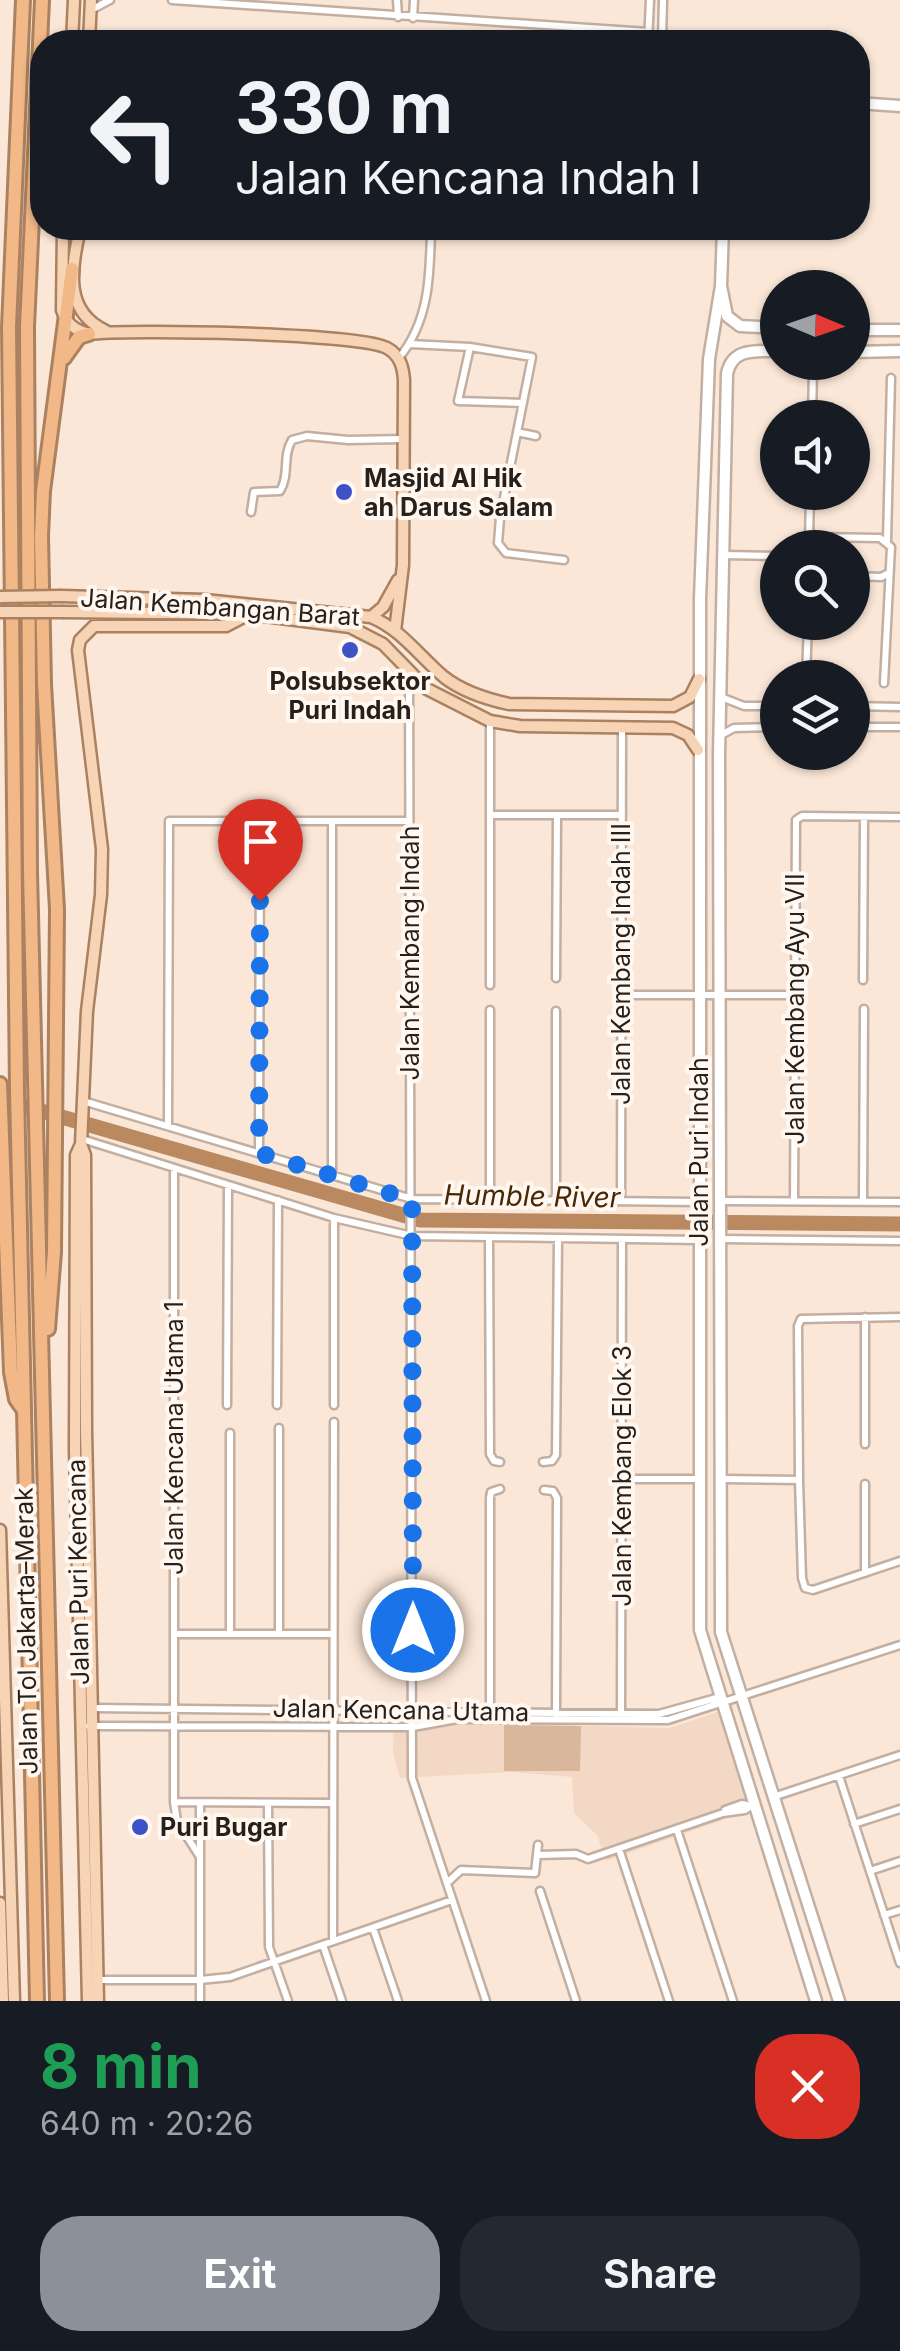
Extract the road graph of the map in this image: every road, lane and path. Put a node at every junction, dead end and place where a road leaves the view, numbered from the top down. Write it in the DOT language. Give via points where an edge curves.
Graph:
graph roads {
  1 [pos="23,0"];
  2 [pos="42,0"];
  3 [pos="74,0"];
  4 [pos="110,0"];
  5 [pos="172,0"];
  6 [pos="397,0"];
  7 [pos="414,0"];
  8 [pos="650,0"];
  9 [pos="664,0"];
  10 [pos="91,5"];
  11 [pos="398,17"];
  12 [pos="413,18"];
  13 [pos="41,30"];
  14 [pos="73,30"];
  15 [pos="90,30"];
  16 [pos="614,30"];
  17 [pos="648,30"];
  18 [pos="663,30"];
  19 [pos="870,105"];
  20 [pos="900,106"];
  21 [pos="31,240"];
  22 [pos="63,240"];
  23 [pos="78,240"];
  24 [pos="430,240"];
  25 [pos="722,240"];
  26 [pos="72,269"];
  27 [pos="720,286"];
  28 [pos="66,320"];
  29 [pos="760,326"];
  30 [pos="900,330"];
  31 [pos="870,331"];
  32 [pos="108,332"];
  33 [pos="89,334"];
  34 [pos="410,344"];
  35 [pos="470,348"];
  36 [pos="760,351"];
  37 [pos="870,352"];
  38 [pos="900,352"];
  39 [pos="399,358"];
  40 [pos="62,360"];
  41 [pos="891,378"];
  42 [pos="523,403"];
  43 [pos="516,432"];
  44 [pos="536,436"];
  45 [pos="403,439"];
  46 [pos="251,512"];
  47 [pos="870,538"];
  48 [pos="887,542"];
  49 [pos="723,555"];
  50 [pos="760,556"];
  51 [pos="896,556"];
  52 [pos="564,560"];
  53 [pos="404,565"];
  54 [pos="887,574"];
  55 [pos="870,577"];
  56 [pos="0,596"];
  57 [pos="0,612"];
  58 [pos="249,614"];
  59 [pos="371,617"];
  60 [pos="395,631"];
  61 [pos="409,672"];
  62 [pos="699,679"];
  63 [pos="884,683"];
  64 [pos="720,697"];
  65 [pos="509,704"];
  66 [pos="760,705"];
  67 [pos="642,706"];
  68 [pos="870,706"];
  69 [pos="900,706"];
  70 [pos="490,722"];
  71 [pos="508,726"];
  72 [pos="622,727"];
  73 [pos="642,727"];
  74 [pos="760,727"];
  75 [pos="870,727"];
  76 [pos="900,727"];
  77 [pos="719,738"];
  78 [pos="698,750"];
  79 [pos="490,815"];
  80 [pos="556,815"];
  81 [pos="622,815"];
  82 [pos="864,817"];
  83 [pos="900,818"];
  84 [pos="260,822"];
  85 [pos="332,822"];
  86 [pos="408,822"];
  87 [pos="556,978"];
  88 [pos="863,980"];
  89 [pos="490,985"];
  90 [pos="794,995"];
  91 [pos="621,996"];
  92 [pos="699,996"];
  93 [pos="718,996"];
  94 [pos="864,1009"];
  95 [pos="490,1010"];
  96 [pos="556,1011"];
  97 [pos="0,1084"];
  98 [pos="81,1105"];
  99 [pos="168,1125"];
  100 [pos="80,1139"];
  101 [pos="11,1143"];
  102 [pos="259,1153"];
  103 [pos="174,1168"];
  104 [pos="332,1175"];
  105 [pos="228,1186"];
  106 [pos="278,1200"];
  107 [pos="490,1201"];
  108 [pos="556,1201"];
  109 [pos="412,1202"];
  110 [pos="621,1202"];
  111 [pos="794,1202"];
  112 [pos="863,1202"];
  113 [pos="900,1202"];
  114 [pos="720,1204"];
  115 [pos="700,1205"];
  116 [pos="334,1218"];
  117 [pos="412,1235"];
  118 [pos="720,1237"];
  119 [pos="489,1238"];
  120 [pos="558,1238"];
  121 [pos="622,1238"];
  122 [pos="700,1238"];
  123 [pos="900,1241"];
  124 [pos="866,1317"];
  125 [pos="900,1317"];
  126 [pos="43,1346"];
  127 [pos="228,1405"];
  128 [pos="277,1405"];
  129 [pos="334,1405"];
  130 [pos="334,1422"];
  131 [pos="279,1428"];
  132 [pos="230,1433"];
  133 [pos="865,1444"];
  134 [pos="500,1462"];
  135 [pos="544,1462"];
  136 [pos="622,1479"];
  137 [pos="699,1479"];
  138 [pos="718,1479"];
  139 [pos="800,1480"];
  140 [pos="865,1484"];
  141 [pos="500,1489"];
  142 [pos="544,1490"];
  143 [pos="0,1530"];
  144 [pos="900,1561"];
  145 [pos="865,1573"];
  146 [pos="1,1626"];
  147 [pos="174,1634"];
  148 [pos="230,1634"];
  149 [pos="279,1634"];
  150 [pos="333,1634"];
  151 [pos="900,1645"];
  152 [pos="741,1698"];
  153 [pos="721,1701"];
  154 [pos="86,1708"];
  155 [pos="174,1708"];
  156 [pos="334,1708"];
  157 [pos="413,1709"];
  158 [pos="621,1713"];
  159 [pos="486,1714"];
  160 [pos="556,1716"];
  161 [pos="659,1718"];
  162 [pos="87,1726"];
  163 [pos="174,1726"];
  164 [pos="334,1726"];
  165 [pos="413,1727"];
  166 [pos="900,1756"];
  167 [pos="839,1776"];
  168 [pos="772,1798"];
  169 [pos="174,1802"];
  170 [pos="200,1802"];
  171 [pos="268,1803"];
  172 [pos="333,1803"];
  173 [pos="750,1804"];
  174 [pos="900,1809"];
  175 [pos="854,1824"];
  176 [pos="677,1830"];
  177 [pos="538,1845"];
  178 [pos="619,1849"];
  179 [pos="538,1855"];
  180 [pos="200,1857"];
  181 [pos="900,1860"];
  182 [pos="870,1870"];
  183 [pos="447,1884"];
  184 [pos="540,1891"];
  185 [pos="452,1900"];
  186 [pos="0,1904"];
  187 [pos="900,1910"];
  188 [pos="884,1915"];
  189 [pos="373,1928"];
  190 [pos="332,1941"];
  191 [pos="323,1945"];
  192 [pos="274,1962"];
  193 [pos="900,1962"];
  194 [pos="98,1980"];
  195 [pos="200,1980"];
  196 [pos="3,2001"];
  197 [pos="14,2001"];
  198 [pos="37,2001"];
  199 [pos="56,2001"];
  200 [pos="88,2001"];
  201 [pos="98,2001"];
  202 [pos="200,2001"];
  203 [pos="288,2001"];
  204 [pos="342,2001"];
  205 [pos="398,2001"];
  206 [pos="486,2001"];
  207 [pos="576,2001"];
  208 [pos="669,2001"];
  209 [pos="733,2001"];
  210 [pos="816,2001"];
  211 [pos="839,2001"];
  1 -- 101 [label="highway" via="9,327 17,1091"];
  2 -- 13 [label="highway, Jalan Tol Jakarta–Merak"];
  3 -- 14 [label="main road"];
  4 -- 10 [label="street"];
  5 -- 11 [label="street"];
  6 -- 11 [label="street"];
  7 -- 12 [label="street"];
  8 -- 17 [label="street"];
  9 -- 18 [label="street"];
  10 -- 15 [label="main road"];
  11 -- 12 [label="street"];
  12 -- 16 [label="street"];
  19 -- 20 [label="main road"];
  21 -- 126 [label="highway, Jalan Tol Jakarta–Merak" via="30,872"];
  22 -- 28 [label="main road"];
  23 -- 26 [label="main road"];
  24 -- 34 [label="street" via="427,294"];
  25 -- 27 [label="main road, Jalan Puri Indah"];
  26 -- 28 [label="highway"];
  26 -- 32 [label="main road" via="78,308"];
  27 -- 29 [label="main road" via="724,310 735,324"];
  27 -- 62 [label="main road, Jalan Puri Indah" via="708,359"];
  28 -- 33 [label="main road"];
  28 -- 40 [label="highway"];
  30 -- 31 [label="main road"];
  32 -- 33 [label="main road"];
  32 -- 39 [label="main road" via="342,340 384,346"];
  33 -- 40 [label="highway"];
  34 -- 35 [label="street"];
  34 -- 39 [label="street"];
  35 -- 42 [label="street" via="532,356"];
  35 -- 42 [label="street" via="458,402"];
  36 -- 49 [label="main road, Jalan Puri Indah" via="732,358 727,374"];
  37 -- 38 [label="main road"];
  39 -- 45 [label="main road"];
  40 -- 126 [label="highway" via="41,536 56,908 52,1300"];
  41 -- 48 [label="street"];
  42 -- 43 [label="street"];
  43 -- 44 [label="street"];
  43 -- 52 [label="street" via="498,543 506,553"];
  45 -- 46 [label="street" via="292,440 284,486 254,492"];
  45 -- 53 [label="main road"];
  47 -- 48 [label="street"];
  48 -- 51 [label="street"];
  49 -- 50 [label="street"];
  49 -- 64 [label="main road, Jalan Puri Indah"];
  51 -- 54 [label="street"];
  53 -- 59 [label="main road" via="391,596"];
  53 -- 60 [label="main road"];
  54 -- 55 [label="street"];
  54 -- 63 [label="street"];
  56 -- 59 [label="main road, Jalan Kembangan Barat, bridge" via="205,600"];
  57 -- 58 [label="main road, Jalan Kembangan Barat, bridge"];
  58 -- 61 [label="main road, Jalan Kembangan Barat" via="362,630"];
  58 -- 98 [label="main road, Jalan Puri Kencana" via="226,626 106,624 80,640 102,849"];
  59 -- 60 [label="main road, Jalan Kembangan Barat"];
  60 -- 65 [label="main road, Jalan Kembangan Barat" via="454,684"];
  61 -- 70 [label="main road, Jalan Kembangan Barat"];
  61 -- 86 [label="street, Jalan Kembang Indah"];
  62 -- 67 [label="main road, Jalan Kembangan Barat" via="682,703"];
  62 -- 78 [label="main road, Jalan Puri Indah"];
  64 -- 66 [label="street"];
  64 -- 77 [label="main road, Jalan Puri Indah"];
  65 -- 67 [label="main road, Jalan Kembangan Barat"];
  65 -- 71 [label="main road" via="518,715"];
  67 -- 73 [label="main road" via="650,716"];
  68 -- 69 [label="street"];
  70 -- 71 [label="main road, Jalan Kembangan Barat"];
  70 -- 79 [label="street"];
  71 -- 72 [label="main road, Jalan Kembangan Barat"];
  72 -- 73 [label="main road, Jalan Kembangan Barat"];
  72 -- 81 [label="street, Jalan Kembang Indah III"];
  73 -- 78 [label="main road, Jalan Kembangan Barat" via="681,731"];
  74 -- 77 [label="street" via="734,728"];
  75 -- 76 [label="street"];
  77 -- 93 [label="main road, Jalan Puri Indah"];
  78 -- 92 [label="main road, Jalan Puri Indah"];
  79 -- 80 [label="street"];
  79 -- 89 [label="street"];
  80 -- 81 [label="street"];
  80 -- 87 [label="street"];
  81 -- 91 [label="street, Jalan Kembang Indah III"];
  82 -- 83 [label="street"];
  82 -- 88 [label="street"];
  82 -- 90 [label="street, Jalan Kembang Ayu VII" via="798,818"];
  84 -- 85 [label="street"];
  84 -- 99 [label="street" via="169,822"];
  84 -- 102 [label="street"];
  85 -- 86 [label="street"];
  85 -- 104 [label="street"];
  86 -- 109 [label="street, Jalan Kembang Indah"];
  90 -- 93 [label="street"];
  90 -- 111 [label="street, Jalan Kembang Ayu VII"];
  91 -- 92 [label="street"];
  91 -- 110 [label="street, Jalan Kembang Indah III"];
  92 -- 93 [label="street"];
  92 -- 115 [label="main road, Jalan Puri Indah"];
  93 -- 114 [label="main road, Jalan Puri Indah"];
  94 -- 112 [label="street"];
  95 -- 107 [label="street"];
  96 -- 108 [label="street"];
  97 -- 101 [label="highway"];
  98 -- 99 [label="street"];
  98 -- 100 [label="main road, Jalan Puri Kencana"];
  99 -- 102 [label="street"];
  100 -- 103 [label="street"];
  100 -- 154 [label="main road, Jalan Puri Kencana"];
  101 -- 198 [label="highway, Jalan Tol Jakarta–Merak" via="12,1372 24,1410"];
  102 -- 104 [label="street"];
  103 -- 105 [label="street"];
  103 -- 147 [label="street, Jalan Kencana Utama 1"];
  104 -- 109 [label="street"];
  105 -- 106 [label="street"];
  105 -- 127 [label="street"];
  106 -- 116 [label="street"];
  106 -- 128 [label="street"];
  107 -- 108 [label="street"];
  107 -- 109 [label="street"];
  108 -- 110 [label="street"];
  109 -- 117 [label="street, Jalan Kembang Indah"];
  110 -- 115 [label="street"];
  111 -- 112 [label="street"];
  111 -- 114 [label="street"];
  112 -- 113 [label="street"];
  114 -- 118 [label="main road, Jalan Puri Indah"];
  115 -- 122 [label="main road, Jalan Puri Indah"];
  116 -- 117 [label="street"];
  116 -- 129 [label="street"];
  117 -- 119 [label="street"];
  117 -- 157 [label="street, Jalan Kembang Indah"];
  118 -- 123 [label="street"];
  118 -- 138 [label="main road, Jalan Puri Indah"];
  119 -- 120 [label="street"];
  119 -- 134 [label="street" via="490,1454"];
  120 -- 121 [label="street"];
  120 -- 135 [label="street" via="556,1455"];
  121 -- 122 [label="street"];
  121 -- 136 [label="street, Jalan Kembang Elok 3"];
  122 -- 137 [label="main road, Jalan Puri Indah"];
  124 -- 125 [label="street"];
  124 -- 133 [label="street"];
  124 -- 139 [label="street" via="799,1322"];
  126 -- 199 [label="highway, Jalan Tol Jakarta–Merak"];
  130 -- 150 [label="street"];
  131 -- 149 [label="street"];
  132 -- 148 [label="street"];
  136 -- 137 [label="street"];
  136 -- 158 [label="street, Jalan Kembang Elok 3"];
  137 -- 153 [label="main road, Jalan Puri Indah" via="700,1630"];
  138 -- 139 [label="street"];
  138 -- 152 [label="main road, Jalan Puri Indah" via="721,1632"];
  139 -- 145 [label="street" via="804,1586 813,1590"];
  140 -- 145 [label="street"];
  141 -- 159 [label="street" via="490,1498"];
  142 -- 160 [label="street" via="557,1498"];
  143 -- 146 [label="main road"];
  144 -- 145 [label="street"];
  146 -- 197 [label="main road"];
  147 -- 148 [label="street"];
  147 -- 155 [label="street, Jalan Kencana Utama 1"];
  148 -- 149 [label="street"];
  149 -- 150 [label="street"];
  150 -- 156 [label="street"];
  151 -- 152 [label="street"];
  152 -- 153 [label="street"];
  152 -- 168 [label="main road, Jalan Puri Indah"];
  153 -- 161 [label="street"];
  153 -- 173 [label="main road, Jalan Puri Indah"];
  154 -- 155 [label="street, Jalan Kencana Utama"];
  154 -- 162 [label="main road, Jalan Puri Kencana"];
  155 -- 156 [label="street, Jalan Kencana Utama"];
  155 -- 163 [label="street, Jalan Kencana Utama 1"];
  156 -- 157 [label="street, Jalan Kencana Utama"];
  156 -- 164 [label="street"];
  157 -- 159 [label="street, Jalan Kencana Utama"];
  157 -- 165 [label="street, Jalan Kembang Indah"];
  158 -- 160 [label="street, Jalan Kencana Utama"];
  158 -- 161 [label="street, Jalan Kencana Utama"];
  159 -- 160 [label="street"];
  159 -- 165 [label="street, Jalan Kencana Utama"];
  160 -- 161 [label="street"];
  162 -- 163 [label="street, Jalan Kencana Utama"];
  162 -- 194 [label="main road, Jalan Puri Kencana"];
  162 -- 200 [label="main road, Jalan Puri Kencana"];
  163 -- 164 [label="street, Jalan Kencana Utama"];
  163 -- 169 [label="street, Jalan Kencana Utama 1"];
  164 -- 165 [label="street, Jalan Kencana Utama"];
  164 -- 172 [label="street"];
  165 -- 183 [label="street, Jalan Kembang Indah" via="414,1789"];
  166 -- 167 [label="street"];
  167 -- 168 [label="street"];
  167 -- 175 [label="street"];
  168 -- 211 [label="main road, Jalan Puri Indah"];
  169 -- 170 [label="street"];
  169 -- 180 [label="street" via="177,1821"];
  170 -- 171 [label="street"];
  170 -- 180 [label="street"];
  171 -- 172 [label="street"];
  171 -- 192 [label="street"];
  172 -- 190 [label="street"];
  173 -- 176 [label="street"];
  173 -- 210 [label="main road, Jalan Puri Indah"];
  174 -- 175 [label="street"];
  175 -- 182 [label="street"];
  176 -- 178 [label="street"];
  176 -- 209 [label="street"];
  177 -- 179 [label="street"];
  178 -- 179 [label="street" via="588,1860"];
  178 -- 208 [label="street"];
  179 -- 183 [label="street" via="535,1874 458,1870"];
  180 -- 195 [label="street"];
  181 -- 182 [label="street"];
  182 -- 188 [label="street"];
  183 -- 185 [label="street, Jalan Kembang Indah"];
  184 -- 207 [label="street"];
  185 -- 189 [label="street"];
  185 -- 206 [label="street, Jalan Kembang Indah"];
  186 -- 196 [label="main road"];
  187 -- 188 [label="street"];
  188 -- 193 [label="street"];
  189 -- 190 [label="street"];
  189 -- 205 [label="street"];
  190 -- 191 [label="street"];
  191 -- 192 [label="street"];
  191 -- 204 [label="street"];
  192 -- 195 [label="street"];
  192 -- 203 [label="street"];
  194 -- 195 [label="street"];
  194 -- 201 [label="main road, Jalan Puri Kencana"];
  195 -- 202 [label="street"];
}
